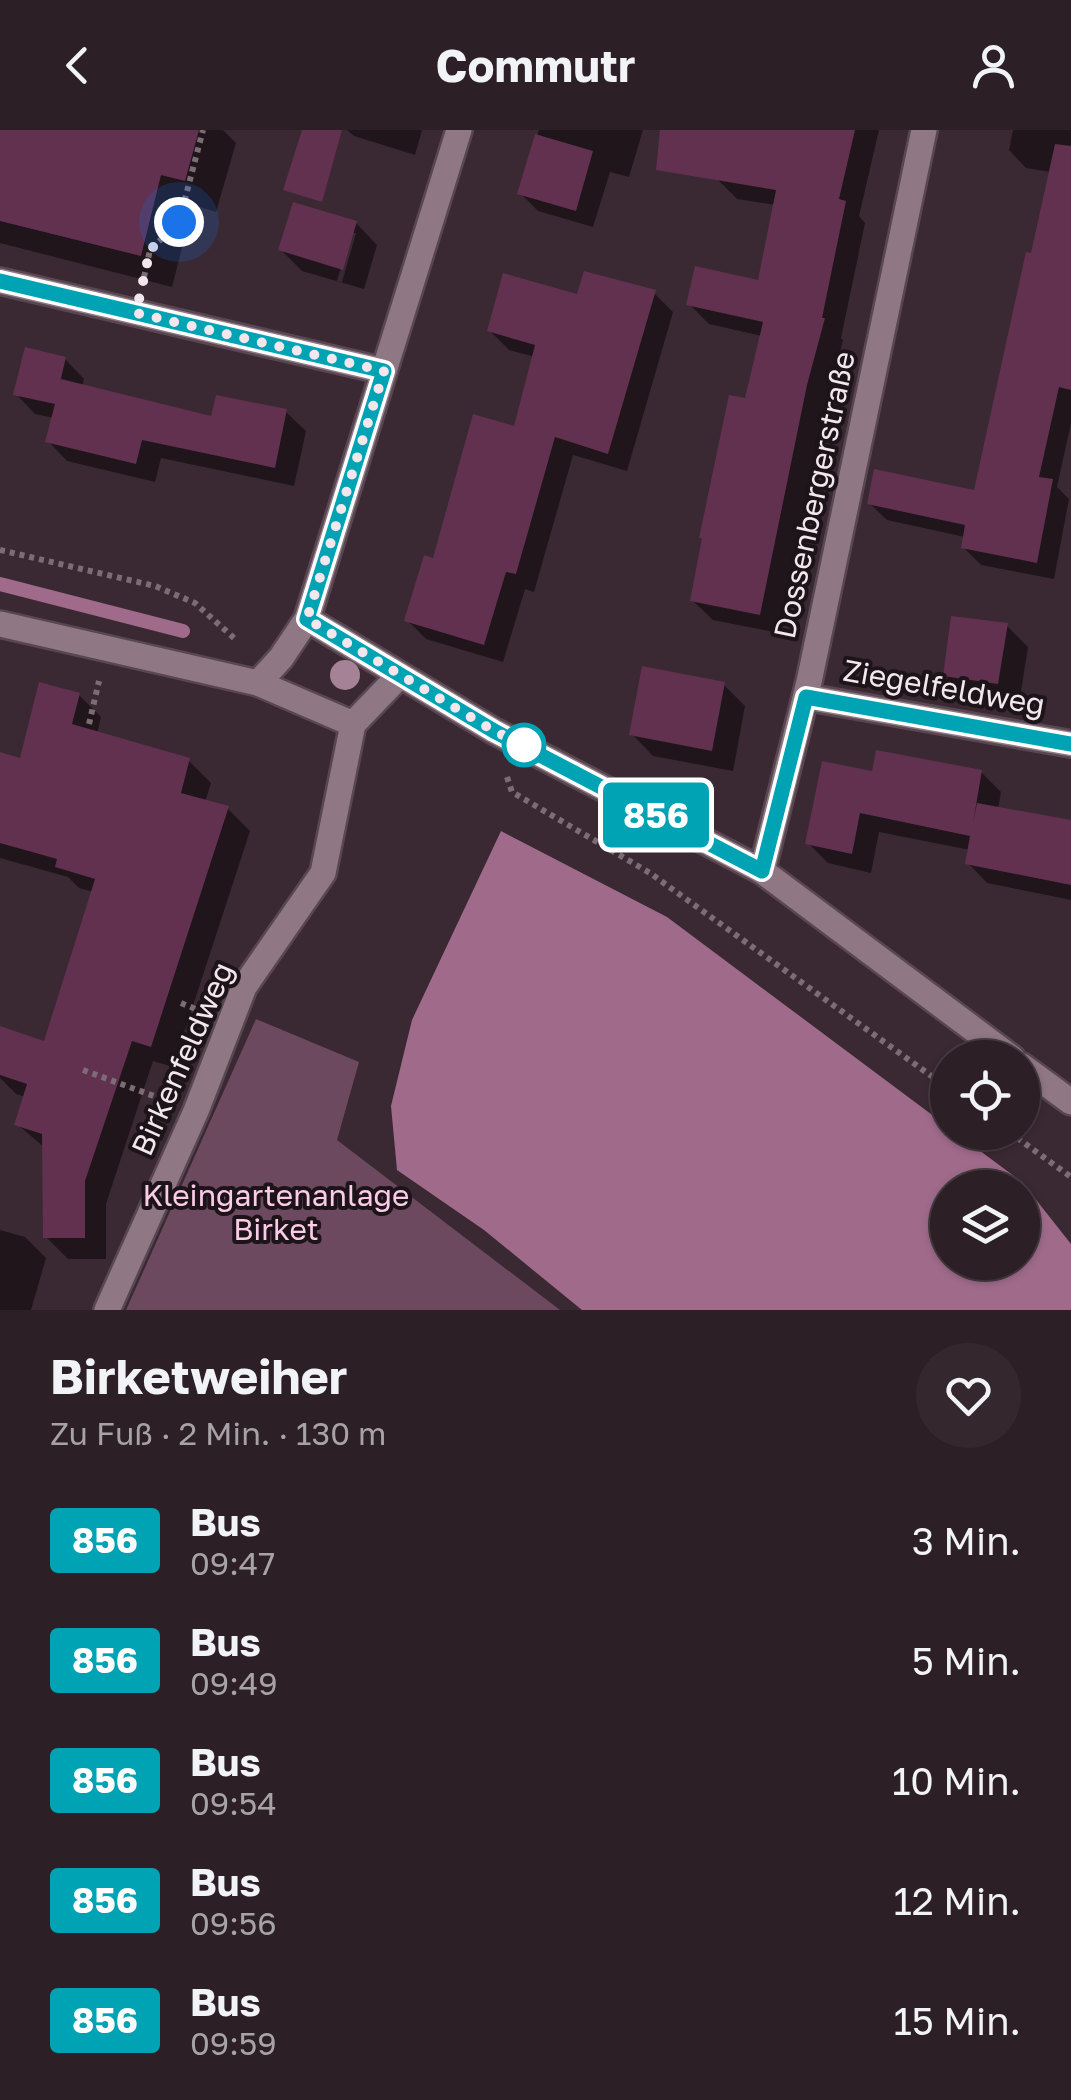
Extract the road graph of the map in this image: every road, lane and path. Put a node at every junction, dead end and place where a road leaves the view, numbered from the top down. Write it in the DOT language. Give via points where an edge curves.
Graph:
graph roads {
  1 [pos="203,130"];
  2 [pos="459,130"];
  3 [pos="924,130"];
  4 [pos="0,281"];
  5 [pos="136,313"];
  6 [pos="384,371"];
  7 [pos="0,550"];
  8 [pos="307,619"];
  9 [pos="0,624"];
  10 [pos="281,658"];
  11 [pos="399,676"];
  12 [pos="258,682"];
  13 [pos="806,697"];
  14 [pos="352,724"];
  15 [pos="494,731"];
  16 [pos="1071,744"];
  17 [pos="762,871"];
  18 [pos="988,1040"];
  19 [pos="83,1070"];
  20 [pos="930,1075"];
  21 [pos="1040,1079"];
  22 [pos="1071,1102"];
  23 [pos="196,1111"];
  24 [pos="1034,1150"];
  25 [pos="1071,1177"];
  26 [pos="108,1310"];
  1 -- 5 [label="path" via="179,222 150,250"];
  2 -- 6 [label="street"];
  3 -- 13 [label="street, Dossenbergerstraße"];
  4 -- 5 [label="street"];
  5 -- 6 [label="street"];
  6 -- 8 [label="street"];
  7 -- 10 [label="path" via="156,586 195,603 236,640"];
  8 -- 10 [label="street"];
  8 -- 11 [label="street"];
  9 -- 12 [label="street"];
  10 -- 12 [label="street"];
  11 -- 14 [label="street"];
  11 -- 15 [label="street"];
  12 -- 14 [label="street"];
  13 -- 16 [label="street, Ziegelfeldweg"];
  13 -- 17 [label="street, Dossenbergerstraße"];
  14 -- 23 [label="street, Birkenfeldweg" via="323,873 244,987"];
  15 -- 17 [label="street"];
  15 -- 20 [label="path" via="512,792 650,873"];
  17 -- 18 [label="street"];
  19 -- 23 [label="path"];
  21 -- 22 [label="street"];
  23 -- 26 [label="street, Birkenfeldweg"];
  24 -- 25 [label="path"];
}
